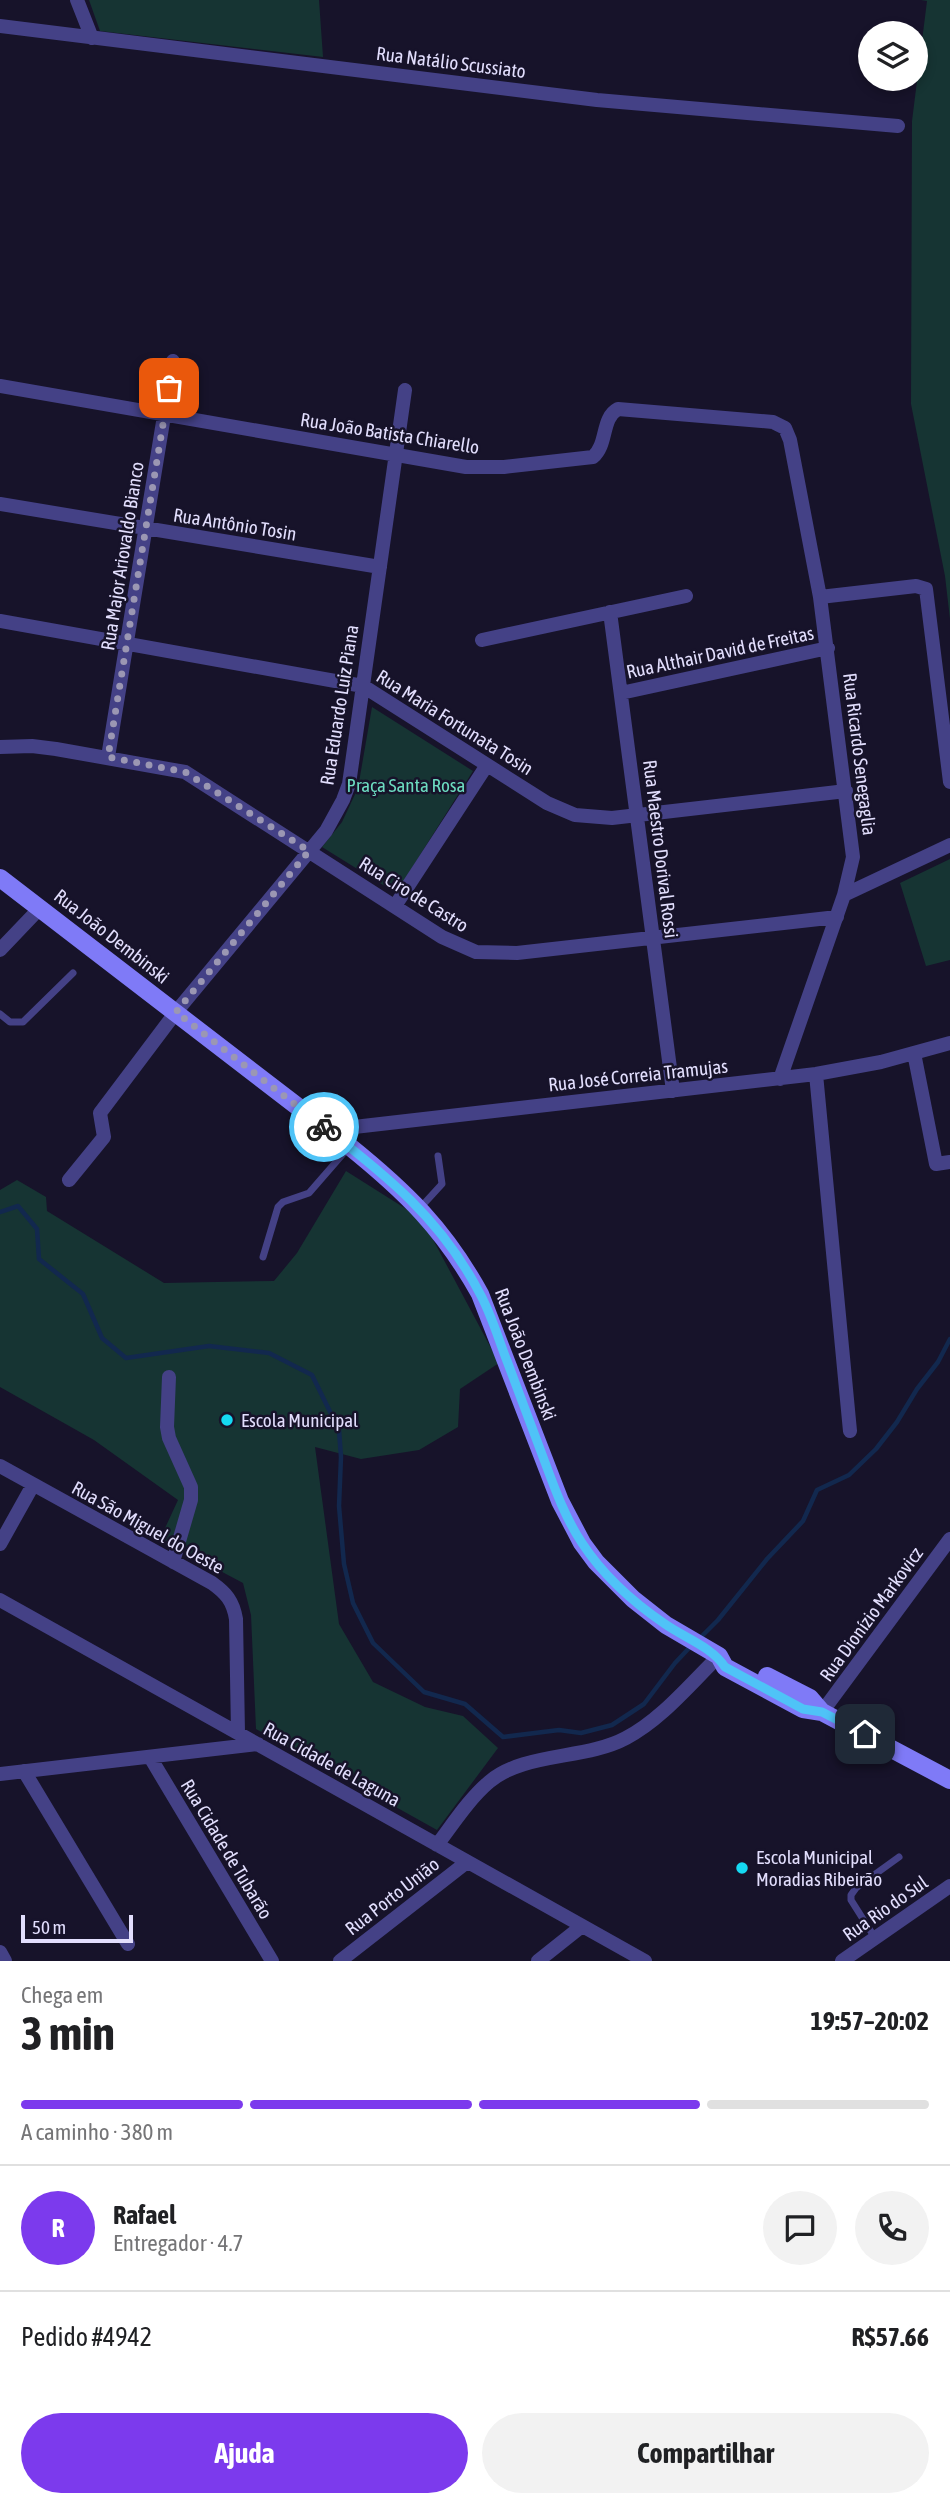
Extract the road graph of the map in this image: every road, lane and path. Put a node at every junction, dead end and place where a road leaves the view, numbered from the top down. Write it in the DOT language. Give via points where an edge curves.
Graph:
graph roads {
  1 [pos="77,0"];
  2 [pos="0,26"];
  3 [pos="92,38"];
  4 [pos="898,126"];
  5 [pos="173,361"];
  6 [pos="0,386"];
  7 [pos="405,390"];
  8 [pos="165,415"];
  9 [pos="785,428"];
  10 [pos="396,456"];
  11 [pos="0,504"];
  12 [pos="146,528"];
  13 [pos="380,567"];
  14 [pos="686,596"];
  15 [pos="820,597"];
  16 [pos="610,612"];
  17 [pos="0,621"];
  18 [pos="482,640"];
  19 [pos="127,644"];
  20 [pos="828,649"];
  21 [pos="363,686"];
  22 [pos="621,693"];
  23 [pos="0,747"];
  24 [pos="108,757"];
  25 [pos="487,765"];
  26 [pos="950,782"];
  27 [pos="846,791"];
  28 [pos="637,817"];
  29 [pos="950,845"];
  30 [pos="309,851"];
  31 [pos="0,878"];
  32 [pos="844,895"];
  33 [pos="395,906"];
  34 [pos="40,908"];
  35 [pos="836,917"];
  36 [pos="653,938"];
  37 [pos="0,950"];
  38 [pos="73,973"];
  39 [pos="176,1012"];
  40 [pos="0,1014"];
  41 [pos="950,1044"];
  42 [pos="914,1053"];
  43 [pos="816,1074"];
  44 [pos="780,1079"];
  45 [pos="673,1091"];
  46 [pos="328,1130"];
  47 [pos="349,1146"];
  48 [pos="438,1156"];
  49 [pos="950,1161"];
  50 [pos="69,1180"];
  51 [pos="420,1208"];
  52 [pos="263,1257"];
  53 [pos="169,1377"];
  54 [pos="850,1431"];
  55 [pos="0,1466"];
  56 [pos="33,1485"];
  57 [pos="950,1539"];
  58 [pos="0,1544"];
  59 [pos="173,1562"];
  60 [pos="0,1600"];
  61 [pos="712,1653"];
  62 [pos="822,1712"];
  63 [pos="238,1733"];
  64 [pos="258,1744"];
  65 [pos="150,1757"];
  66 [pos="24,1772"];
  67 [pos="0,1774"];
  68 [pos="950,1780"];
  69 [pos="437,1845"];
  70 [pos="899,1857"];
  71 [pos="467,1861"];
  72 [pos="950,1886"];
  73 [pos="582,1926"];
  74 [pos="875,1938"];
  75 [pos="128,1944"];
  76 [pos="0,1952"];
  77 [pos="5,1961"];
  78 [pos="272,1961"];
  79 [pos="340,1961"];
  80 [pos="538,1961"];
  81 [pos="645,1961"];
  82 [pos="842,1961"];
  1 -- 3 [label="street"];
  2 -- 3 [label="street, Rua Natálio Scussiato"];
  3 -- 4 [label="street, Rua Natálio Scussiato" via="619,102"];
  5 -- 8 [label="street, Rua Major Ariovaldo Bianco"];
  6 -- 8 [label="street, Rua João Batista Chiarello"];
  7 -- 10 [label="street, Rua Eduardo Luiz Piana"];
  8 -- 10 [label="street, Rua João Batista Chiarello"];
  8 -- 12 [label="street, Rua Major Ariovaldo Bianco"];
  9 -- 10 [label="street, Rua João Batista Chiarello" via="773,422 618,408 610,415 598,453 587,459 485,468"];
  9 -- 15 [label="street, Rua Ricardo Senegaglia"];
  10 -- 13 [label="street, Rua Eduardo Luiz Piana"];
  11 -- 12 [label="street, Rua Antônio Tosin"];
  12 -- 13 [label="street, Rua Antônio Tosin"];
  12 -- 19 [label="street, Rua Major Ariovaldo Bianco"];
  13 -- 21 [label="street, Rua Eduardo Luiz Piana"];
  14 -- 16 [label="street"];
  15 -- 20 [label="street, Rua Ricardo Senegaglia"];
  15 -- 26 [label="street" via="916,586 926,589"];
  16 -- 18 [label="street"];
  16 -- 22 [label="street, Rua Maestro Dorival Rossi"];
  17 -- 19 [label="street, Rua Maria Fortunata Tosin"];
  19 -- 21 [label="street, Rua Maria Fortunata Tosin"];
  19 -- 24 [label="street, Rua Major Ariovaldo Bianco"];
  20 -- 22 [label="street, Rua Althair David de Freitas"];
  20 -- 27 [label="street, Rua Ricardo Senegaglia"];
  21 -- 25 [label="street, Rua Maria Fortunata Tosin"];
  21 -- 30 [label="street, Rua Eduardo Luiz Piana" via="349,784 335,817"];
  22 -- 28 [label="street, Rua Maestro Dorival Rossi"];
  23 -- 24 [label="street, Rua Ciro de Castro" via="33,746"];
  24 -- 30 [label="street, Rua Ciro de Castro" via="185,772"];
  25 -- 28 [label="street, Rua Maria Fortunata Tosin" via="575,815"];
  25 -- 33 [label="street"];
  27 -- 28 [label="street, Rua Maria Fortunata Tosin"];
  27 -- 32 [label="street, Rua Ricardo Senegaglia" via="853,857"];
  28 -- 36 [label="street, Rua Maestro Dorival Rossi"];
  29 -- 32 [label="street"];
  30 -- 33 [label="street, Rua Ciro de Castro"];
  30 -- 39 [label="street, Rua Eduardo Luiz Piana"];
  31 -- 34 [label="main road, Rua João Dembinski"];
  32 -- 35 [label="street, Rua Ricardo Senegaglia"];
  33 -- 36 [label="street, Rua Ciro de Castro" via="442,937 476,952 517,953"];
  34 -- 37 [label="street"];
  34 -- 39 [label="main road, Rua João Dembinski"];
  35 -- 36 [label="street, Rua Ciro de Castro"];
  35 -- 44 [label="street, Rua Ricardo Senegaglia"];
  36 -- 45 [label="street, Rua Maestro Dorival Rossi"];
  38 -- 40 [label="lane" via="23,1022 10,1022"];
  39 -- 46 [label="main road, Rua João Dembinski"];
  39 -- 50 [label="street, Rua Eduardo Luiz Piana" via="100,1113 104,1136"];
  41 -- 42 [label="street, Rua José Correia Tramujas"];
  42 -- 43 [label="street, Rua José Correia Tramujas"];
  42 -- 49 [label="street" via="936,1164"];
  43 -- 44 [label="street, Rua José Correia Tramujas"];
  43 -- 54 [label="street"];
  44 -- 45 [label="street, Rua José Correia Tramujas"];
  45 -- 46 [label="street, Rua José Correia Tramujas"];
  46 -- 47 [label="main road, Rua João Dembinski"];
  47 -- 51 [label="main road, Rua João Dembinski"];
  47 -- 52 [label="lane" via="309,1193 278,1207"];
  48 -- 51 [label="lane" via="442,1184"];
  51 -- 61 [label="main road, Rua João Dembinski" via="481,1294 560,1501 582,1543 632,1599"];
  53 -- 59 [label="street" via="169,1438 191,1487"];
  55 -- 56 [label="street, Rua São Miguel do Oeste"];
  56 -- 58 [label="street"];
  56 -- 59 [label="street, Rua São Miguel do Oeste"];
  57 -- 62 [label="street, Rua Dionízio Markovicz"];
  59 -- 63 [label="street, Rua São Miguel do Oeste" via="220,1589 234,1607"];
  60 -- 63 [label="street, Rua Cidade de Laguna"];
  61 -- 62 [label="main road, Rua João Dembinski" via="731,1656 810,1698"];
  61 -- 69 [label="street" via="655,1718 625,1739 593,1751 522,1765 490,1781"];
  62 -- 68 [label="main road, Rua João Dembinski"];
  63 -- 64 [label="street, Rua Cidade de Laguna"];
  64 -- 65 [label="street"];
  64 -- 69 [label="street, Rua Cidade de Laguna"];
  65 -- 66 [label="street"];
  65 -- 78 [label="street, Rua Cidade de Tubarão"];
  66 -- 67 [label="street"];
  66 -- 75 [label="street"];
  69 -- 71 [label="street, Rua Cidade de Laguna"];
  70 -- 74 [label="lane" via="851,1895"];
  71 -- 73 [label="street, Rua Cidade de Laguna"];
  71 -- 79 [label="street, Rua Porto União"];
  72 -- 74 [label="street, Rua Rio do Sul"];
  73 -- 80 [label="street"];
  73 -- 81 [label="street, Rua Cidade de Laguna"];
  74 -- 82 [label="street, Rua Rio do Sul"];
  76 -- 77 [label="street"];
}
